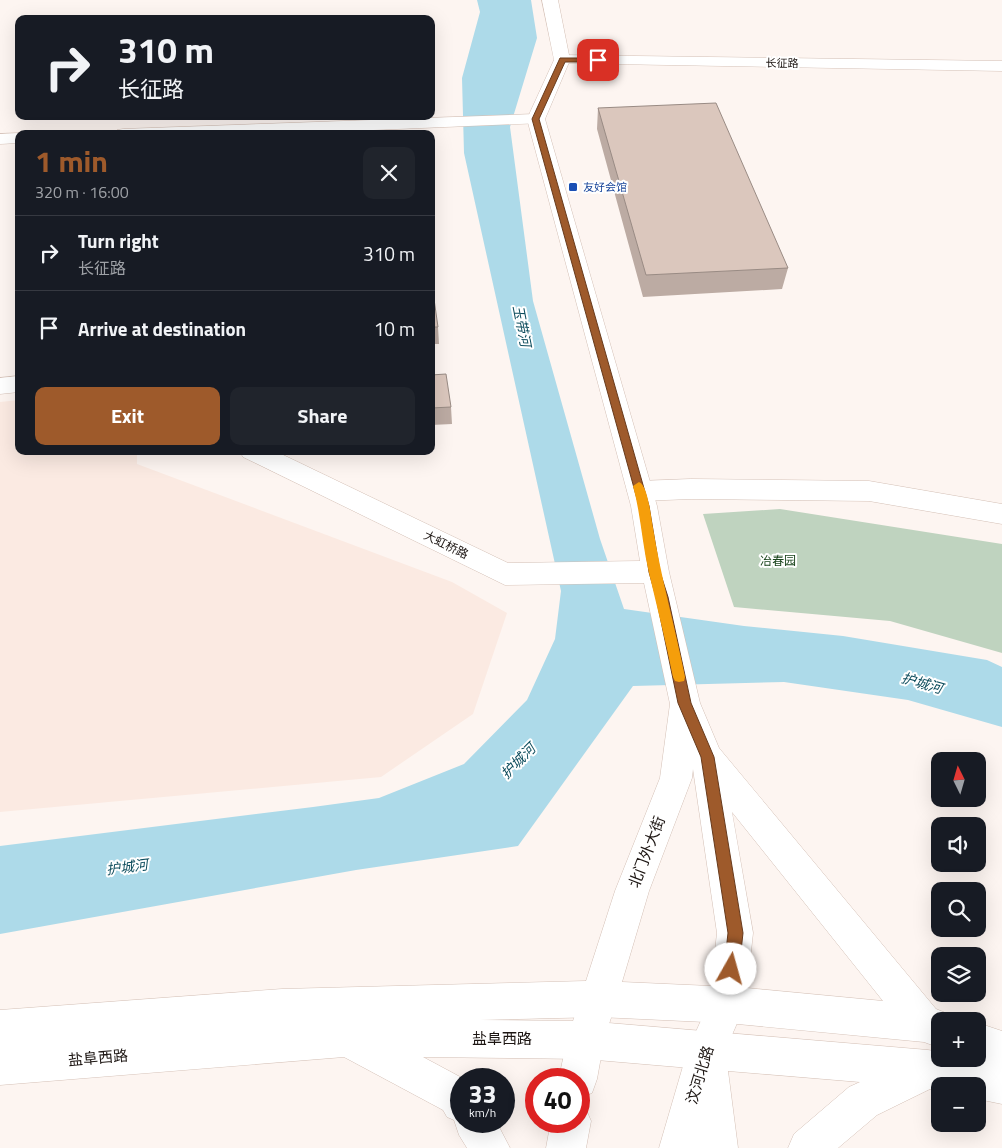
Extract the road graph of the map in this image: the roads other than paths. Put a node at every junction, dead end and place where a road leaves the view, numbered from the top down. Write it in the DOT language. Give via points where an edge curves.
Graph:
graph roads {
  1 [pos="550,0"];
  2 [pos="562,60"];
  3 [pos="1002,66"];
  4 [pos="528,119"];
  5 [pos="225,130"];
  6 [pos="15,138"];
  7 [pos="0,139"];
  8 [pos="15,384"];
  9 [pos="0,386"];
  10 [pos="260,455"];
  11 [pos="640,491"];
  12 [pos="1002,514"];
  13 [pos="658,584"];
  14 [pos="685,703"];
  15 [pos="707,757"];
  16 [pos="599,999"];
  17 [pos="727,1005"];
  18 [pos="931,1025"];
  19 [pos="931,1026"];
  20 [pos="0,1029"];
  21 [pos="346,1038"];
  22 [pos="585,1040"];
  23 [pos="986,1045"];
  24 [pos="707,1049"];
  25 [pos="1002,1050"];
  26 [pos="0,1066"];
  27 [pos="580,1068"];
  28 [pos="928,1070"];
  29 [pos="1002,1085"];
  30 [pos="450,1092"];
  31 [pos="481,1133"];
  32 [pos="569,1133"];
  33 [pos="490,1148"];
  34 [pos="566,1148"];
  35 [pos="679,1148"];
  36 [pos="718,1148"];
  37 [pos="808,1148"];
  1 -- 2 [label="street"];
  2 -- 3 [label="street, 长征路"];
  2 -- 4 [label="street"];
  4 -- 5 [label="street"];
  4 -- 11 [label="street, 北门外大街"];
  6 -- 7 [label="street"];
  8 -- 9 [label="street"];
  10 -- 13 [label="street, 大虹桥路" via="505,574 618,573"];
  11 -- 12 [label="street" via="869,491"];
  11 -- 13 [label="street, 北门外大街"];
  13 -- 14 [label="street, 北门外大街"];
  14 -- 15 [label="street, 北门外大街"];
  14 -- 16 [label="street, 北门外大街" via="676,778 632,891"];
  15 -- 17 [label="street, 北门外大街" via="735,933"];
  15 -- 18 [label="street"];
  16 -- 17 [label="street"];
  16 -- 20 [label="street" via="282,1007"];
  16 -- 22 [label="street"];
  17 -- 19 [label="street"];
  17 -- 24 [label="street, 汶河北路"];
  21 -- 22 [label="street, 盐阜西路"];
  21 -- 26 [label="street, 盐阜西路"];
  21 -- 30 [label="street"];
  22 -- 24 [label="street, 盐阜西路"];
  22 -- 27 [label="street"];
  23 -- 25 [label="street"];
  24 -- 28 [label="street, 盐阜西路"];
  24 -- 35 [label="street, 汶河北路"];
  24 -- 36 [label="street"];
  28 -- 29 [label="street, 盐阜西路"];
  28 -- 37 [label="street" via="863,1101"];
  31 -- 33 [label="street"];
  32 -- 34 [label="street"];
}
